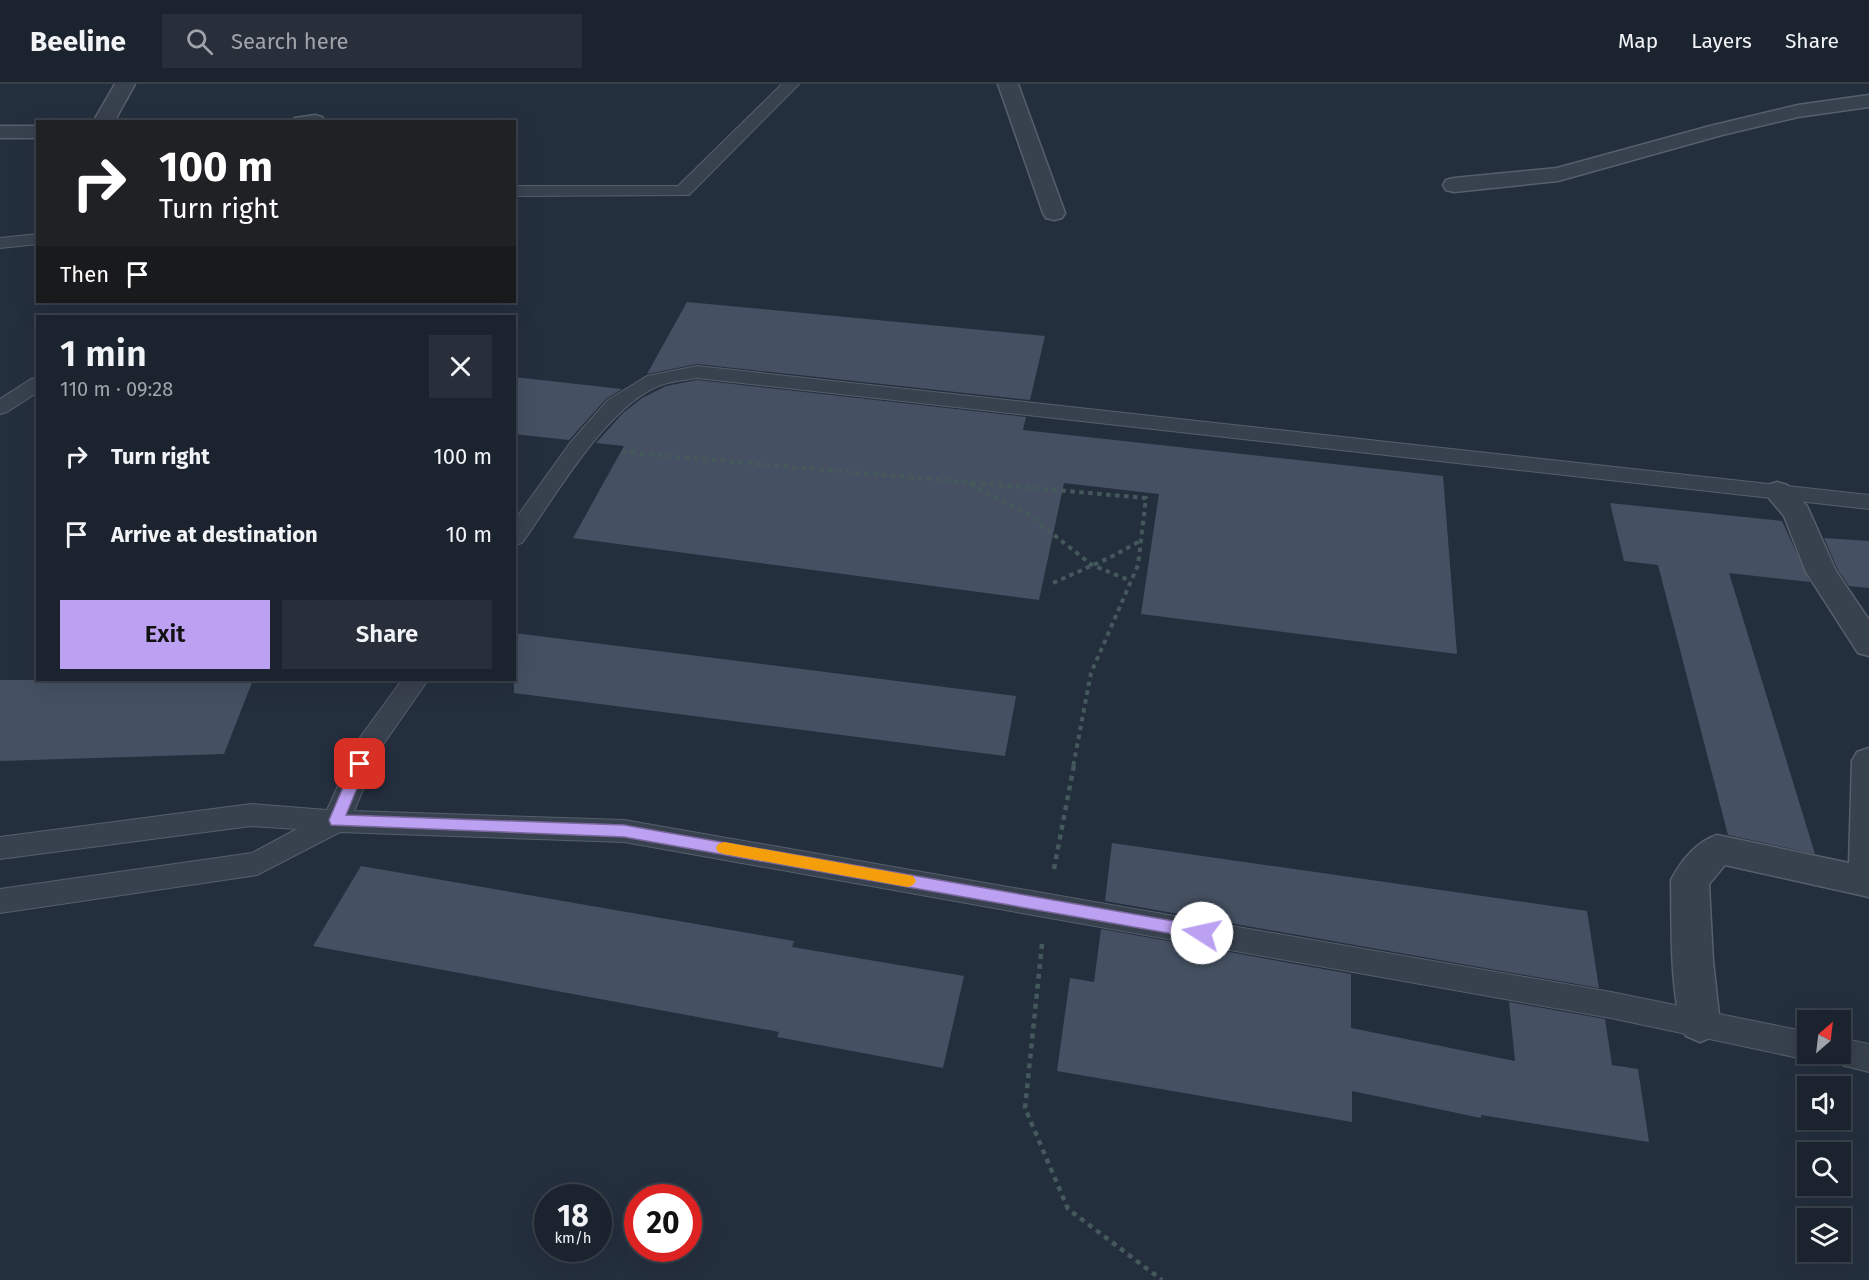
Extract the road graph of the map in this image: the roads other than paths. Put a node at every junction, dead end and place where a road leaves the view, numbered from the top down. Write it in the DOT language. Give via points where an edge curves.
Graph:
graph roads {
  1 [pos="125,84"];
  2 [pos="791,84"];
  3 [pos="1008,84"];
  4 [pos="1869,101"];
  5 [pos="104,120"];
  6 [pos="0,132"];
  7 [pos="36,132"];
  8 [pos="1454,185"];
  9 [pos="516,191"];
  10 [pos="1054,213"];
  11 [pos="36,239"];
  12 [pos="0,243"];
  13 [pos="36,384"];
  14 [pos="0,408"];
  15 [pos="1777,491"];
  16 [pos="1869,502"];
  17 [pos="516,535"];
  18 [pos="1869,645"];
  19 [pos="414,681"];
  20 [pos="1869,761"];
  21 [pos="336,820"];
  22 [pos="0,848"];
  23 [pos="1869,872"];
  24 [pos="1869,882"];
  25 [pos="0,902"];
  26 [pos="1700,1024"];
  27 [pos="1797,1044"];
  28 [pos="1851,1054"];
  29 [pos="1869,1058"];
  1 -- 5 [label="street"];
  2 -- 9 [label="lane" via="683,191"];
  3 -- 10 [label="street"];
  4 -- 8 [label="street" via="1798,111 1717,130 1558,174"];
  6 -- 7 [label="street"];
  11 -- 12 [label="lane"];
  13 -- 14 [label="lane"];
  15 -- 16 [label="lane"];
  15 -- 17 [label="lane" via="697,372 654,380 615,404 578,448"];
  15 -- 18 [label="street" via="1797,513 1821,572"];
  19 -- 21 [label="lane" via="368,746"];
  20 -- 23 [label="street"];
  21 -- 22 [label="lane" via="251,815"];
  21 -- 25 [label="lane" via="257,864"];
  21 -- 26 [label="lane" via="624,831"];
  24 -- 26 [label="street" via="1717,849 1690,880"];
  26 -- 27 [label="lane"];
  28 -- 29 [label="lane"];
}
